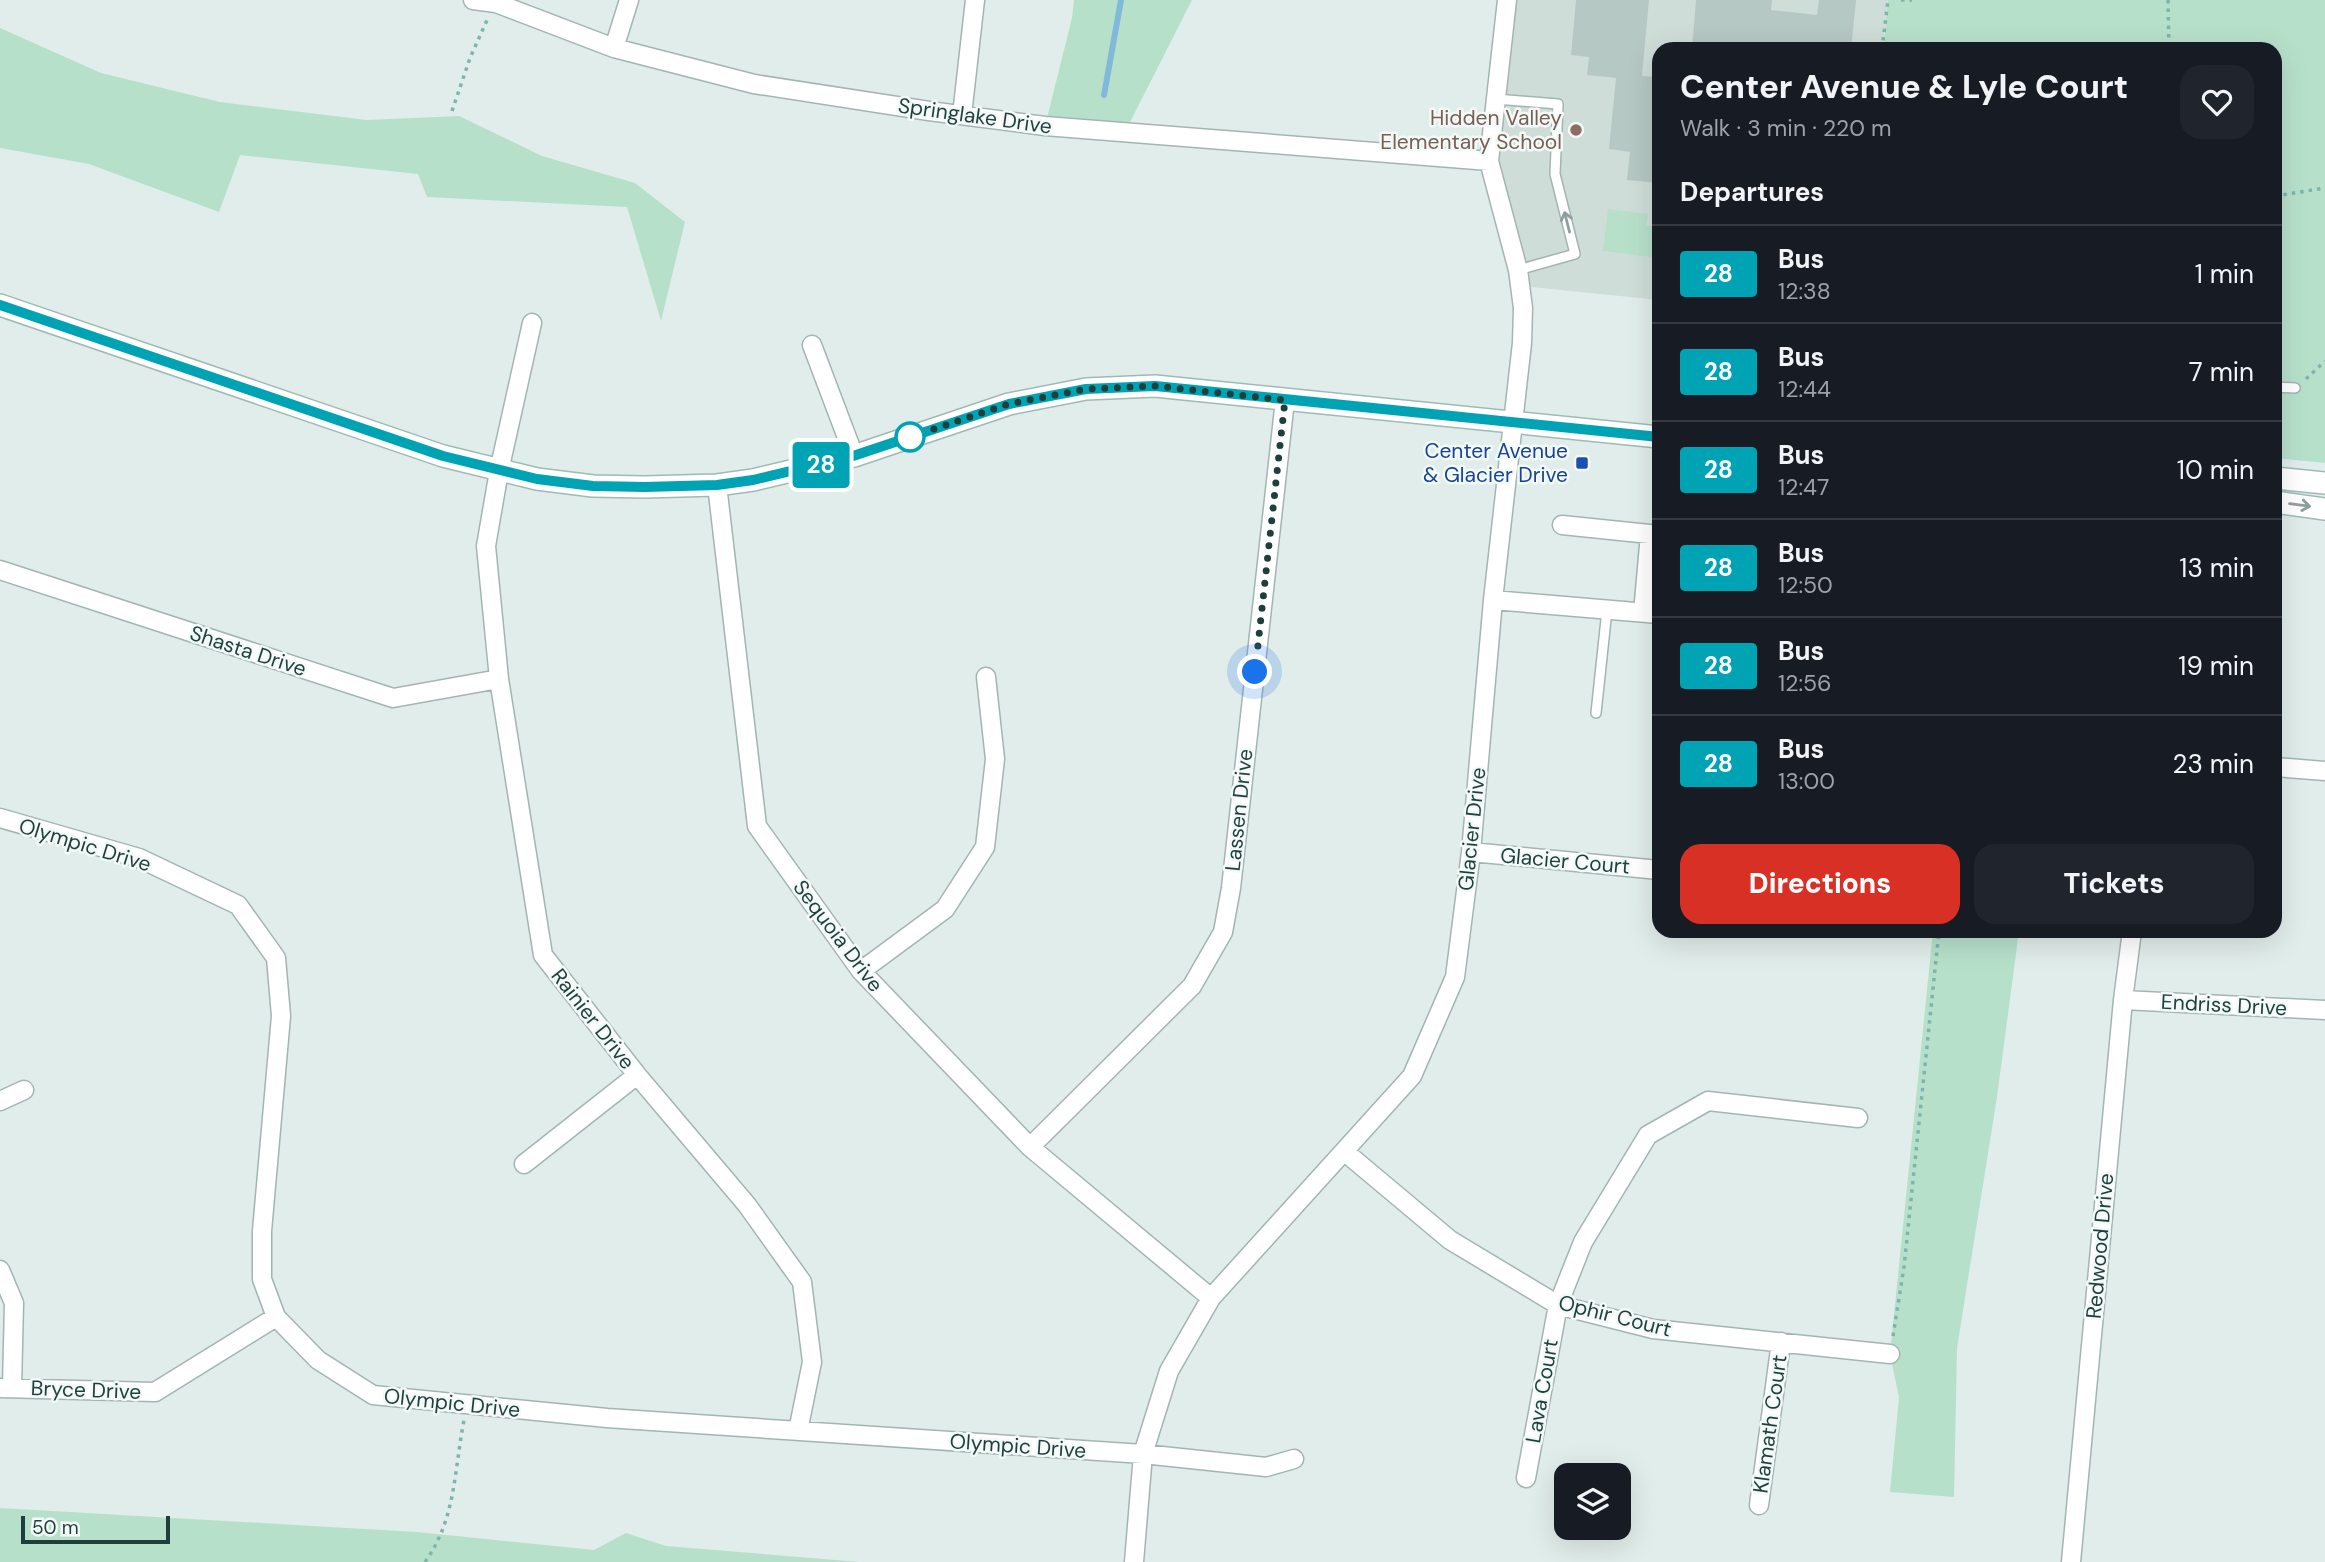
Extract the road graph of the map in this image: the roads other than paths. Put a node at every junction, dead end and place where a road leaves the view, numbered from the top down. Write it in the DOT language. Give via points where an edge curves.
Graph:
graph roads {
  1 [pos="473,0"];
  2 [pos="629,0"];
  3 [pos="975,0"];
  4 [pos="1507,0"];
  5 [pos="614,48"];
  6 [pos="1496,99"];
  7 [pos="962,115"];
  8 [pos="1489,161"];
  9 [pos="1518,270"];
  10 [pos="0,305"];
  11 [pos="532,323"];
  12 [pos="812,345"];
  13 [pos="2282,387"];
  14 [pos="2295,388"];
  15 [pos="1285,400"];
  16 [pos="1514,423"];
  17 [pos="1652,436"];
  18 [pos="853,456"];
  19 [pos="499,471"];
  20 [pos="2282,479"];
  21 [pos="2325,483"];
  22 [pos="717,485"];
  23 [pos="2282,503"];
  24 [pos="2325,509"];
  25 [pos="1562,525"];
  26 [pos="1652,535"];
  27 [pos="0,570"];
  28 [pos="1652,594"];
  29 [pos="1493,600"];
  30 [pos="1607,610"];
  31 [pos="1651,614"];
  32 [pos="986,677"];
  33 [pos="499,679"];
  34 [pos="1596,713"];
  35 [pos="2282,768"];
  36 [pos="2325,771"];
  37 [pos="0,818"];
  38 [pos="1471,852"];
  39 [pos="1652,869"];
  40 [pos="2131,938"];
  41 [pos="860,971"];
  42 [pos="2123,1000"];
  43 [pos="2325,1010"];
  44 [pos="637,1075"];
  45 [pos="24,1090"];
  46 [pos="0,1101"];
  47 [pos="1858,1118"];
  48 [pos="1030,1147"];
  49 [pos="1345,1152"];
  50 [pos="524,1164"];
  51 [pos="0,1270"];
  52 [pos="1211,1298"];
  53 [pos="1558,1305"];
  54 [pos="276,1317"];
  55 [pos="1781,1342"];
  56 [pos="1890,1354"];
  57 [pos="6,1387"];
  58 [pos="798,1431"];
  59 [pos="1143,1454"];
  60 [pos="1294,1458"];
  61 [pos="1526,1478"];
  62 [pos="1759,1505"];
  63 [pos="1134,1562"];
  64 [pos="2071,1562"];
  1 -- 5 [label="street, Springlake Drive" via="496,3"];
  2 -- 5 [label="street"];
  3 -- 7 [label="street"];
  4 -- 6 [label="street, Glacier Drive"];
  5 -- 7 [label="street, Springlake Drive" via="754,83"];
  6 -- 8 [label="street, Glacier Drive"];
  9 -- 6 [label="lane, one-way" via="1575,254 1555,174 1558,104"];
  7 -- 8 [label="street, Springlake Drive" via="1124,134"];
  8 -- 9 [label="street, Glacier Drive"];
  9 -- 16 [label="street, Glacier Drive" via="1523,308"];
  10 -- 19 [label="street"];
  11 -- 19 [label="street, Rainier Drive"];
  12 -- 18 [label="street"];
  13 -- 14 [label="lane"];
  15 -- 16 [label="street"];
  15 -- 18 [label="street" via="1155,386 1086,389 1009,404"];
  15 -- 48 [label="street, Lassen Drive" via="1223,932 1192,986"];
  16 -- 17 [label="street"];
  16 -- 29 [label="street, Glacier Drive"];
  18 -- 22 [label="street"];
  19 -- 22 [label="street" via="593,486"];
  19 -- 33 [label="street, Rainier Drive" via="486,546"];
  20 -- 21 [label="street"];
  22 -- 41 [label="street, Sequoia Drive" via="757,827"];
  23 -- 24 [label="street, one-way"];
  25 -- 26 [label="street"];
  27 -- 33 [label="street, Shasta Drive" via="393,698"];
  28 -- 31 [label="street"];
  29 -- 30 [label="street"];
  29 -- 38 [label="street, Glacier Drive"];
  30 -- 31 [label="street"];
  30 -- 34 [label="lane"];
  32 -- 41 [label="street" via="995,759 985,847 945,909"];
  33 -- 44 [label="street, Rainier Drive" via="543,955"];
  35 -- 36 [label="street"];
  37 -- 54 [label="street, Olympic Drive" via="139,858 238,905 276,958 281,1016 262,1279"];
  38 -- 39 [label="street, Glacier Court"];
  38 -- 49 [label="street, Glacier Drive" via="1455,977 1412,1076"];
  40 -- 42 [label="street, Redwood Drive"];
  41 -- 48 [label="street, Sequoia Drive"];
  42 -- 43 [label="street, Endriss Drive"];
  42 -- 64 [label="street, Redwood Drive"];
  44 -- 50 [label="street"];
  44 -- 58 [label="street, Rainier Drive" via="747,1205 802,1282 812,1362"];
  45 -- 46 [label="street"];
  47 -- 53 [label="street, Lava Court" via="1707,1101 1648,1135 1583,1242"];
  48 -- 52 [label="street, Sequoia Drive"];
  49 -- 52 [label="street, Glacier Drive"];
  49 -- 53 [label="street, Ophir Court" via="1450,1240"];
  51 -- 57 [label="street" via="14,1303"];
  52 -- 59 [label="street, Glacier Drive" via="1170,1371"];
  53 -- 55 [label="street, Ophir Court" via="1653,1329"];
  53 -- 61 [label="street, Lava Court"];
  54 -- 57 [label="street, Bryce Drive" via="155,1392"];
  54 -- 58 [label="street, Olympic Drive" via="318,1360 373,1395"];
  55 -- 56 [label="street, Ophir Court"];
  55 -- 62 [label="street, Klamath Court"];
  58 -- 59 [label="street, Olympic Drive"];
  59 -- 60 [label="street, Olympic Drive" via="1266,1467"];
  59 -- 63 [label="street, Glacier Drive"];
}
